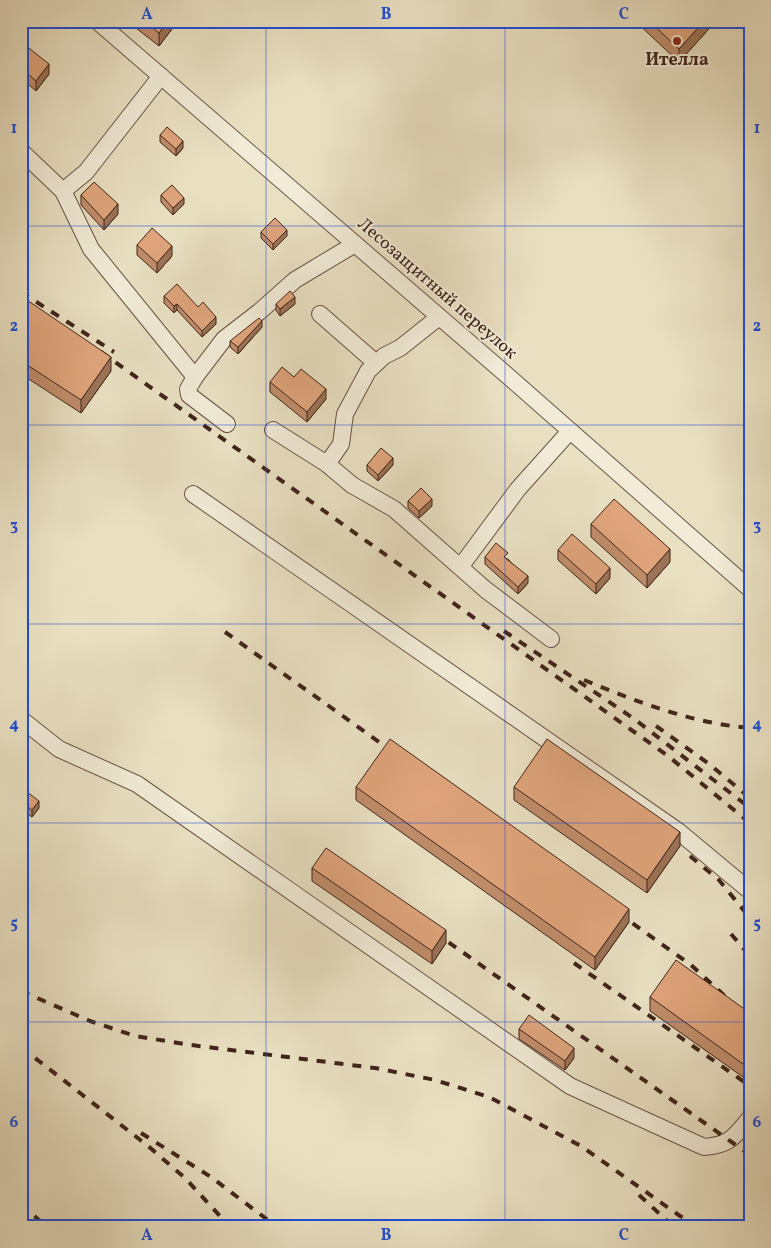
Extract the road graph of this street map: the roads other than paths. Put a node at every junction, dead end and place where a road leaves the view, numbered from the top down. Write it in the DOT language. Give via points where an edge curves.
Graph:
graph roads {
  1 [pos="97,21"];
  2 [pos="161,76"];
  3 [pos="21,151"];
  4 [pos="63,191"];
  5 [pos="355,244"];
  6 [pos="320,314"];
  7 [pos="439,317"];
  8 [pos="376,363"];
  9 [pos="195,377"];
  10 [pos="227,424"];
  11 [pos="273,430"];
  12 [pos="570,431"];
  13 [pos="327,464"];
  14 [pos="194,494"];
  15 [pos="461,566"];
  16 [pos="750,589"];
  17 [pos="550,638"];
  18 [pos="21,719"];
  19 [pos="750,891"];
  20 [pos="750,1118"];
  1 -- 2 [label="street, Лесозащитный переулок"];
  2 -- 4 [label="street" via="86,172"];
  2 -- 5 [label="street, Лесозащитный переулок"];
  3 -- 4 [label="street"];
  4 -- 9 [label="street" via="91,249"];
  5 -- 7 [label="street, Лесозащитный переулок"];
  5 -- 9 [label="street" via="296,280 224,339"];
  6 -- 8 [label="street"];
  7 -- 8 [label="street"];
  7 -- 12 [label="street, Лесозащитный переулок"];
  8 -- 13 [label="street" via="368,371 345,414 341,444"];
  9 -- 10 [label="street" via="188,389 190,395"];
  11 -- 13 [label="street"];
  12 -- 15 [label="street" via="518,489"];
  12 -- 16 [label="street, Лесозащитный переулок"];
  13 -- 15 [label="street" via="352,485 394,509"];
  14 -- 19 [label="street" via="656,815"];
  15 -- 17 [label="street" via="486,590"];
  18 -- 20 [label="street" via="59,749 137,784 570,1086 704,1147 722,1146"];
}
